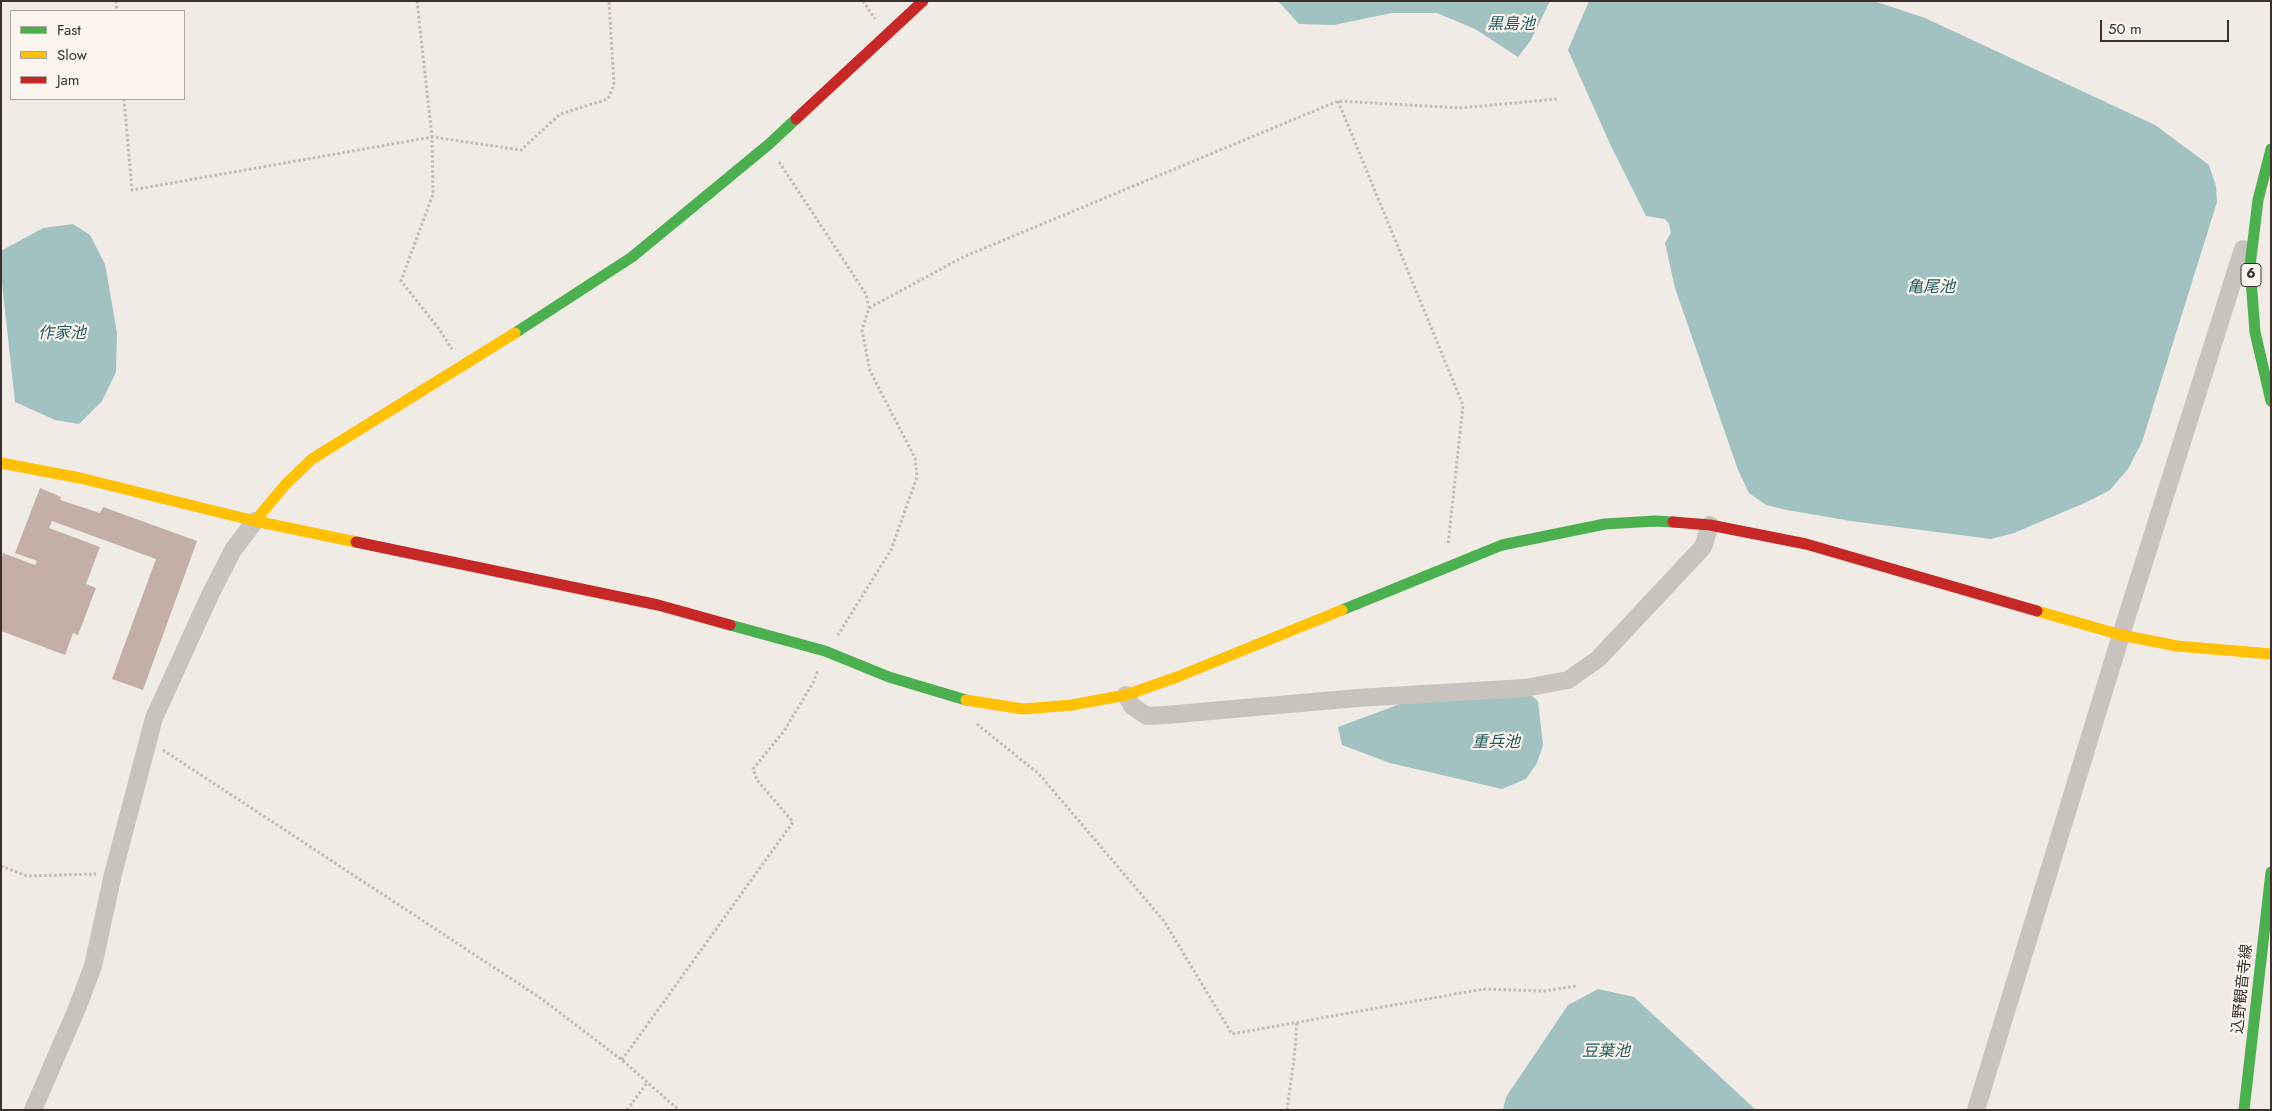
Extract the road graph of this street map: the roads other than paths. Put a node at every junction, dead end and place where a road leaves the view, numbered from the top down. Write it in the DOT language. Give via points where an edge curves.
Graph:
graph roads {
  1 [pos="923,1"];
  2 [pos="2271,149"];
  3 [pos="2258,200"];
  4 [pos="2271,401"];
  5 [pos="1,463"];
  6 [pos="255,521"];
  7 [pos="1710,525"];
  8 [pos="2121,635"];
  9 [pos="2271,654"];
  10 [pos="1126,695"];
  11 [pos="2271,872"];
  12 [pos="33,1110"];
  13 [pos="1976,1110"];
  14 [pos="2244,1110"];
  1 -- 6 [label="street" via="768,145 632,257 569,300 312,459"];
  2 -- 3 [label="street, 6"];
  3 -- 4 [label="street, 6" via="2250,266 2255,332"];
  3 -- 8 [label="street"];
  5 -- 6 [label="street" via="80,478"];
  6 -- 10 [label="street" via="658,605 825,651 890,677 971,702 1023,709 1072,705"];
  6 -- 12 [label="street" via="234,550 210,595 154,718 93,966"];
  7 -- 8 [label="street" via="1806,544"];
  7 -- 10 [label="street" via="1655,521 1605,524 1502,545"];
  7 -- 10 [label="street" via="1703,547 1598,659 1568,680 1525,688 1357,698 1166,716 1147,716 1132,706"];
  8 -- 9 [label="street" via="2177,646"];
  8 -- 13 [label="street"];
  11 -- 14 [label="street, 込野観音寺線"];
}
